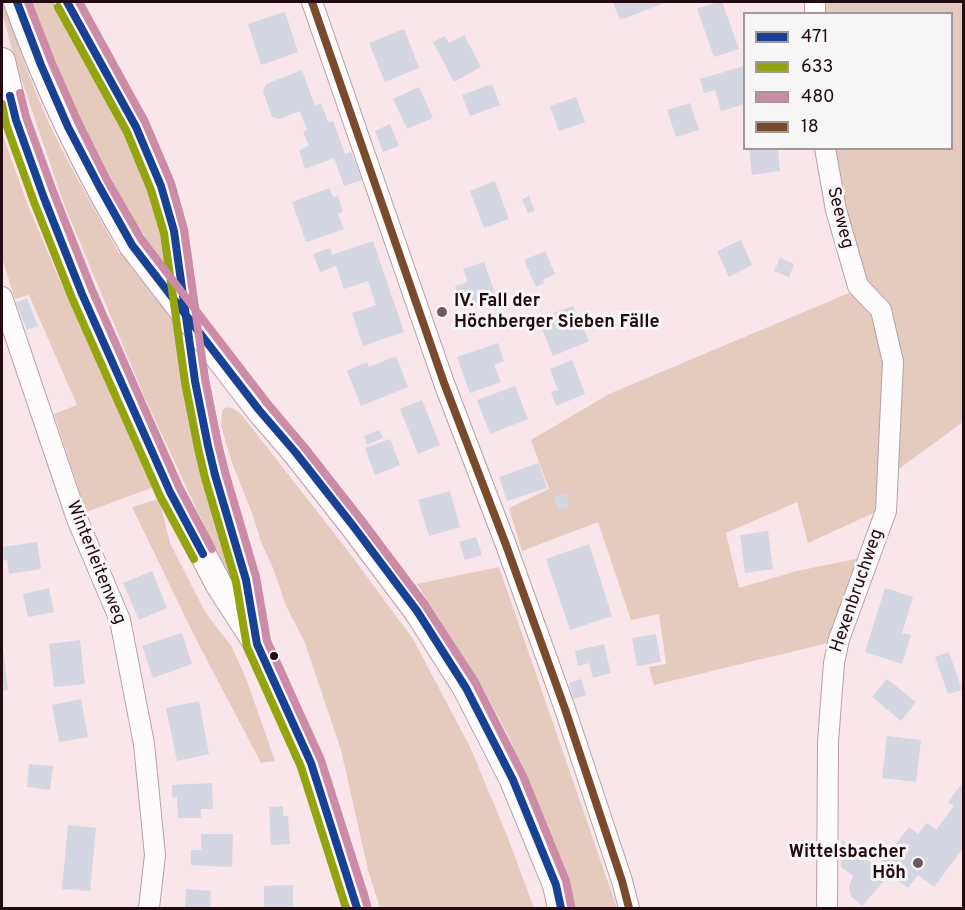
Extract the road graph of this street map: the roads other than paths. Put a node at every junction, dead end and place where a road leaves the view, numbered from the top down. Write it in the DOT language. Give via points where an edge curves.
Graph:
graph roads {
  1 [pos="17,2"];
  2 [pos="67,2"];
  3 [pos="312,2"];
  4 [pos="2,61"];
  5 [pos="825,150"];
  6 [pos="858,286"];
  7 [pos="2,297"];
  8 [pos="257,644"];
  9 [pos="149,909"];
  10 [pos="357,909"];
  11 [pos="561,909"];
  12 [pos="629,909"];
  13 [pos="827,909"];
  1 -- 11 [label="main road, bridge" via="74,137 132,245 354,527 417,612 465,688 513,780 556,885"];
  2 -- 8 [label="main road" via="136,127 161,186 174,231 208,446 246,580"];
  3 -- 12 [label="street" via="444,383 566,708"];
  4 -- 8 [label="main road" via="16,120 82,294 170,492 219,585"];
  5 -- 6 [label="street, Seeweg" via="836,210"];
  6 -- 13 [label="street, Hexenbruchweg" via="881,310 893,362 886,510 834,663 828,742"];
  7 -- 9 [label="street, Winterleitenweg" via="77,519 120,620 144,744 155,855"];
  8 -- 10 [label="main road" via="311,763"];
}
